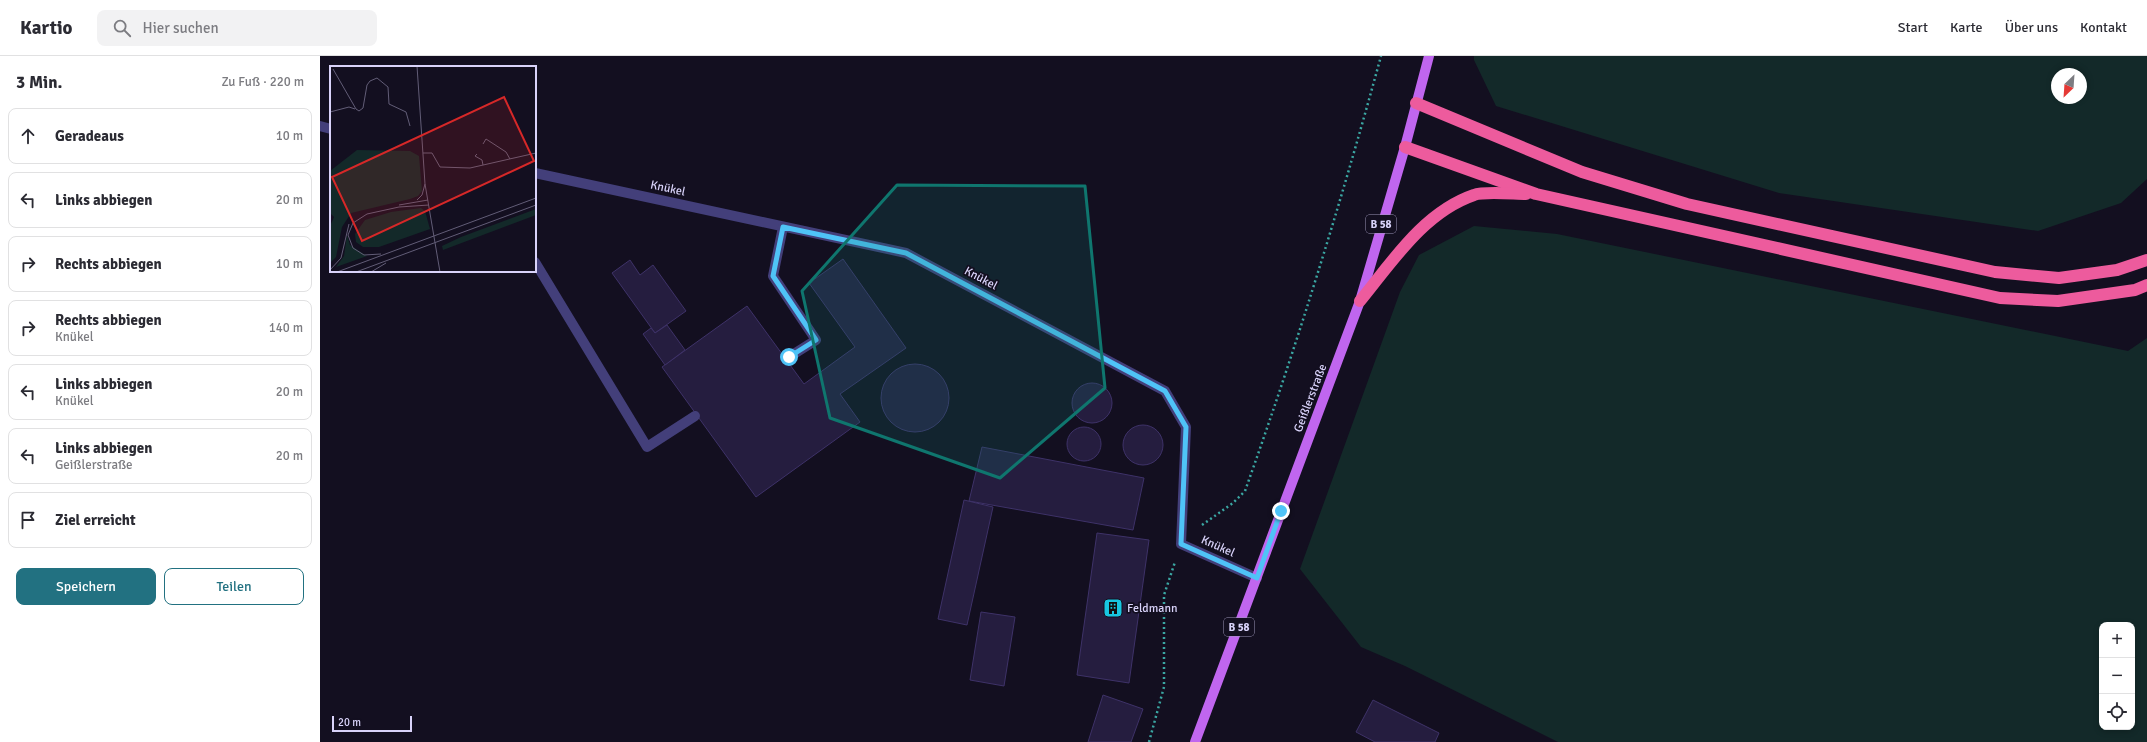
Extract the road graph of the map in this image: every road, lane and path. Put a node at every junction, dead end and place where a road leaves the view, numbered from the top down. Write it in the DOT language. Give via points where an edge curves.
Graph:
graph roads {
  1 [pos="1381,56"];
  2 [pos="1429,56"];
  3 [pos="1416,103"];
  4 [pos="320,126"];
  5 [pos="330,129"];
  6 [pos="1405,146"];
  7 [pos="536,173"];
  8 [pos="1536,194"];
  9 [pos="783,227"];
  10 [pos="2147,260"];
  11 [pos="536,264"];
  12 [pos="2147,285"];
  13 [pos="1360,301"];
  14 [pos="789,357"];
  15 [pos="695,416"];
  16 [pos="1181,544"];
  17 [pos="1257,578"];
  18 [pos="1149,742"];
  19 [pos="1195,742"];
  1 -- 16 [label="path" via="1350,170 1288,371 1245,491 1233,504 1206,521"];
  2 -- 3 [label="main road, Geißlerstraße / B 58"];
  3 -- 6 [label="main road, Geißlerstraße / B 58"];
  3 -- 10 [label="highway" via="1582,172 1687,204 1995,272 2059,278 2117,270"];
  4 -- 5 [label="lane"];
  6 -- 8 [label="highway"];
  6 -- 13 [label="main road, Geißlerstraße / B 58"];
  7 -- 9 [label="lane, Knükel"];
  8 -- 12 [label="highway" via="2000,298 2058,301 2135,290"];
  8 -- 13 [label="highway" via="1475,194 1435,215"];
  9 -- 14 [label="lane" via="773,276 816,340"];
  9 -- 16 [label="lane, Knükel" via="906,253 1165,391 1186,427"];
  11 -- 15 [label="lane" via="647,447"];
  13 -- 17 [label="main road, Geißlerstraße / B 58"];
  16 -- 17 [label="lane, Knükel"];
  16 -- 18 [label="path" via="1164,595 1164,688"];
  17 -- 19 [label="main road, Geißlerstraße / B 58"];
}
